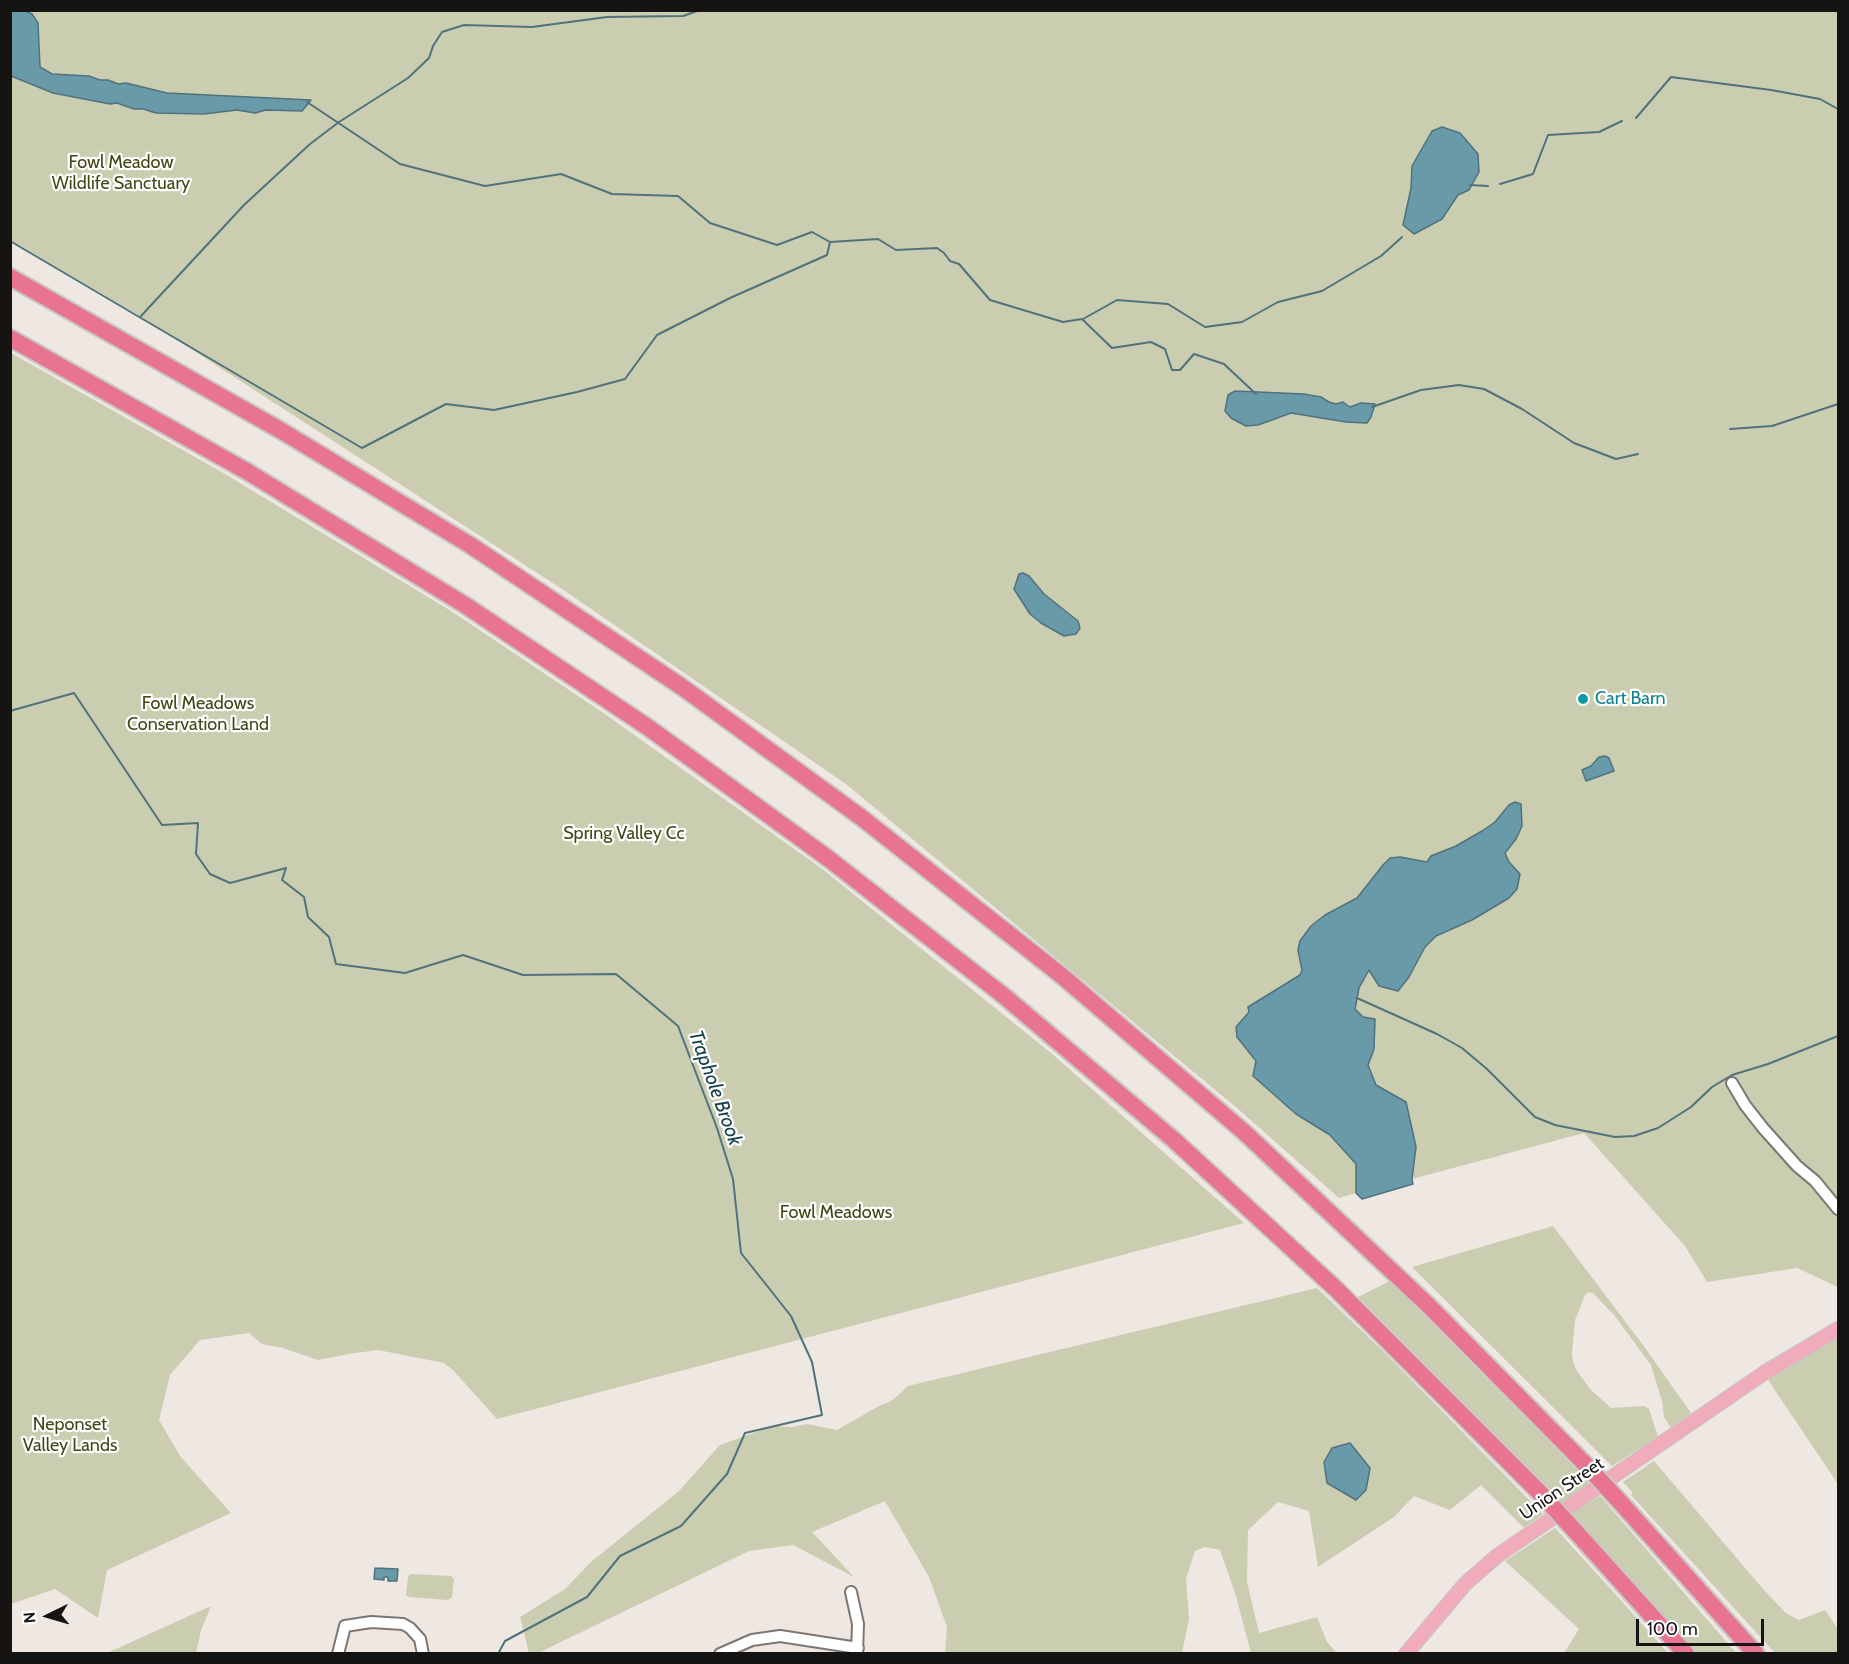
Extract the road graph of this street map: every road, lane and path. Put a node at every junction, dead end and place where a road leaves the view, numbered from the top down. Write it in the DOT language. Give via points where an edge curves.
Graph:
graph roads {
  1 [pos="10,277"];
  2 [pos="10,338"];
  3 [pos="1732,1083"];
  4 [pos="1839,1209"];
  5 [pos="1839,1329"];
  6 [pos="851,1592"];
  7 [pos="857,1651"];
  8 [pos="338,1653"];
  9 [pos="423,1653"];
  10 [pos="720,1653"];
  11 [pos="1406,1653"];
  12 [pos="1686,1653"];
  13 [pos="1756,1653"];
  1 -- 13 [label="highway, bridge" via="289,436 470,545 665,675 854,812 1054,969 1244,1132 1429,1306 1586,1465"];
  2 -- 12 [label="highway, bridge" via="248,472 465,605 649,728 829,859 1028,1016 1221,1182 1382,1334 1539,1492"];
  3 -- 4 [label="street" via="1763,1128"];
  5 -- 11 [label="main road, Union Street" via="1759,1377 1491,1560"];
  6 -- 7 [label="street" via="858,1624"];
  7 -- 10 [label="street" via="780,1636 752,1640"];
  8 -- 9 [label="street" via="345,1626 371,1622 410,1628 420,1638"];
}
